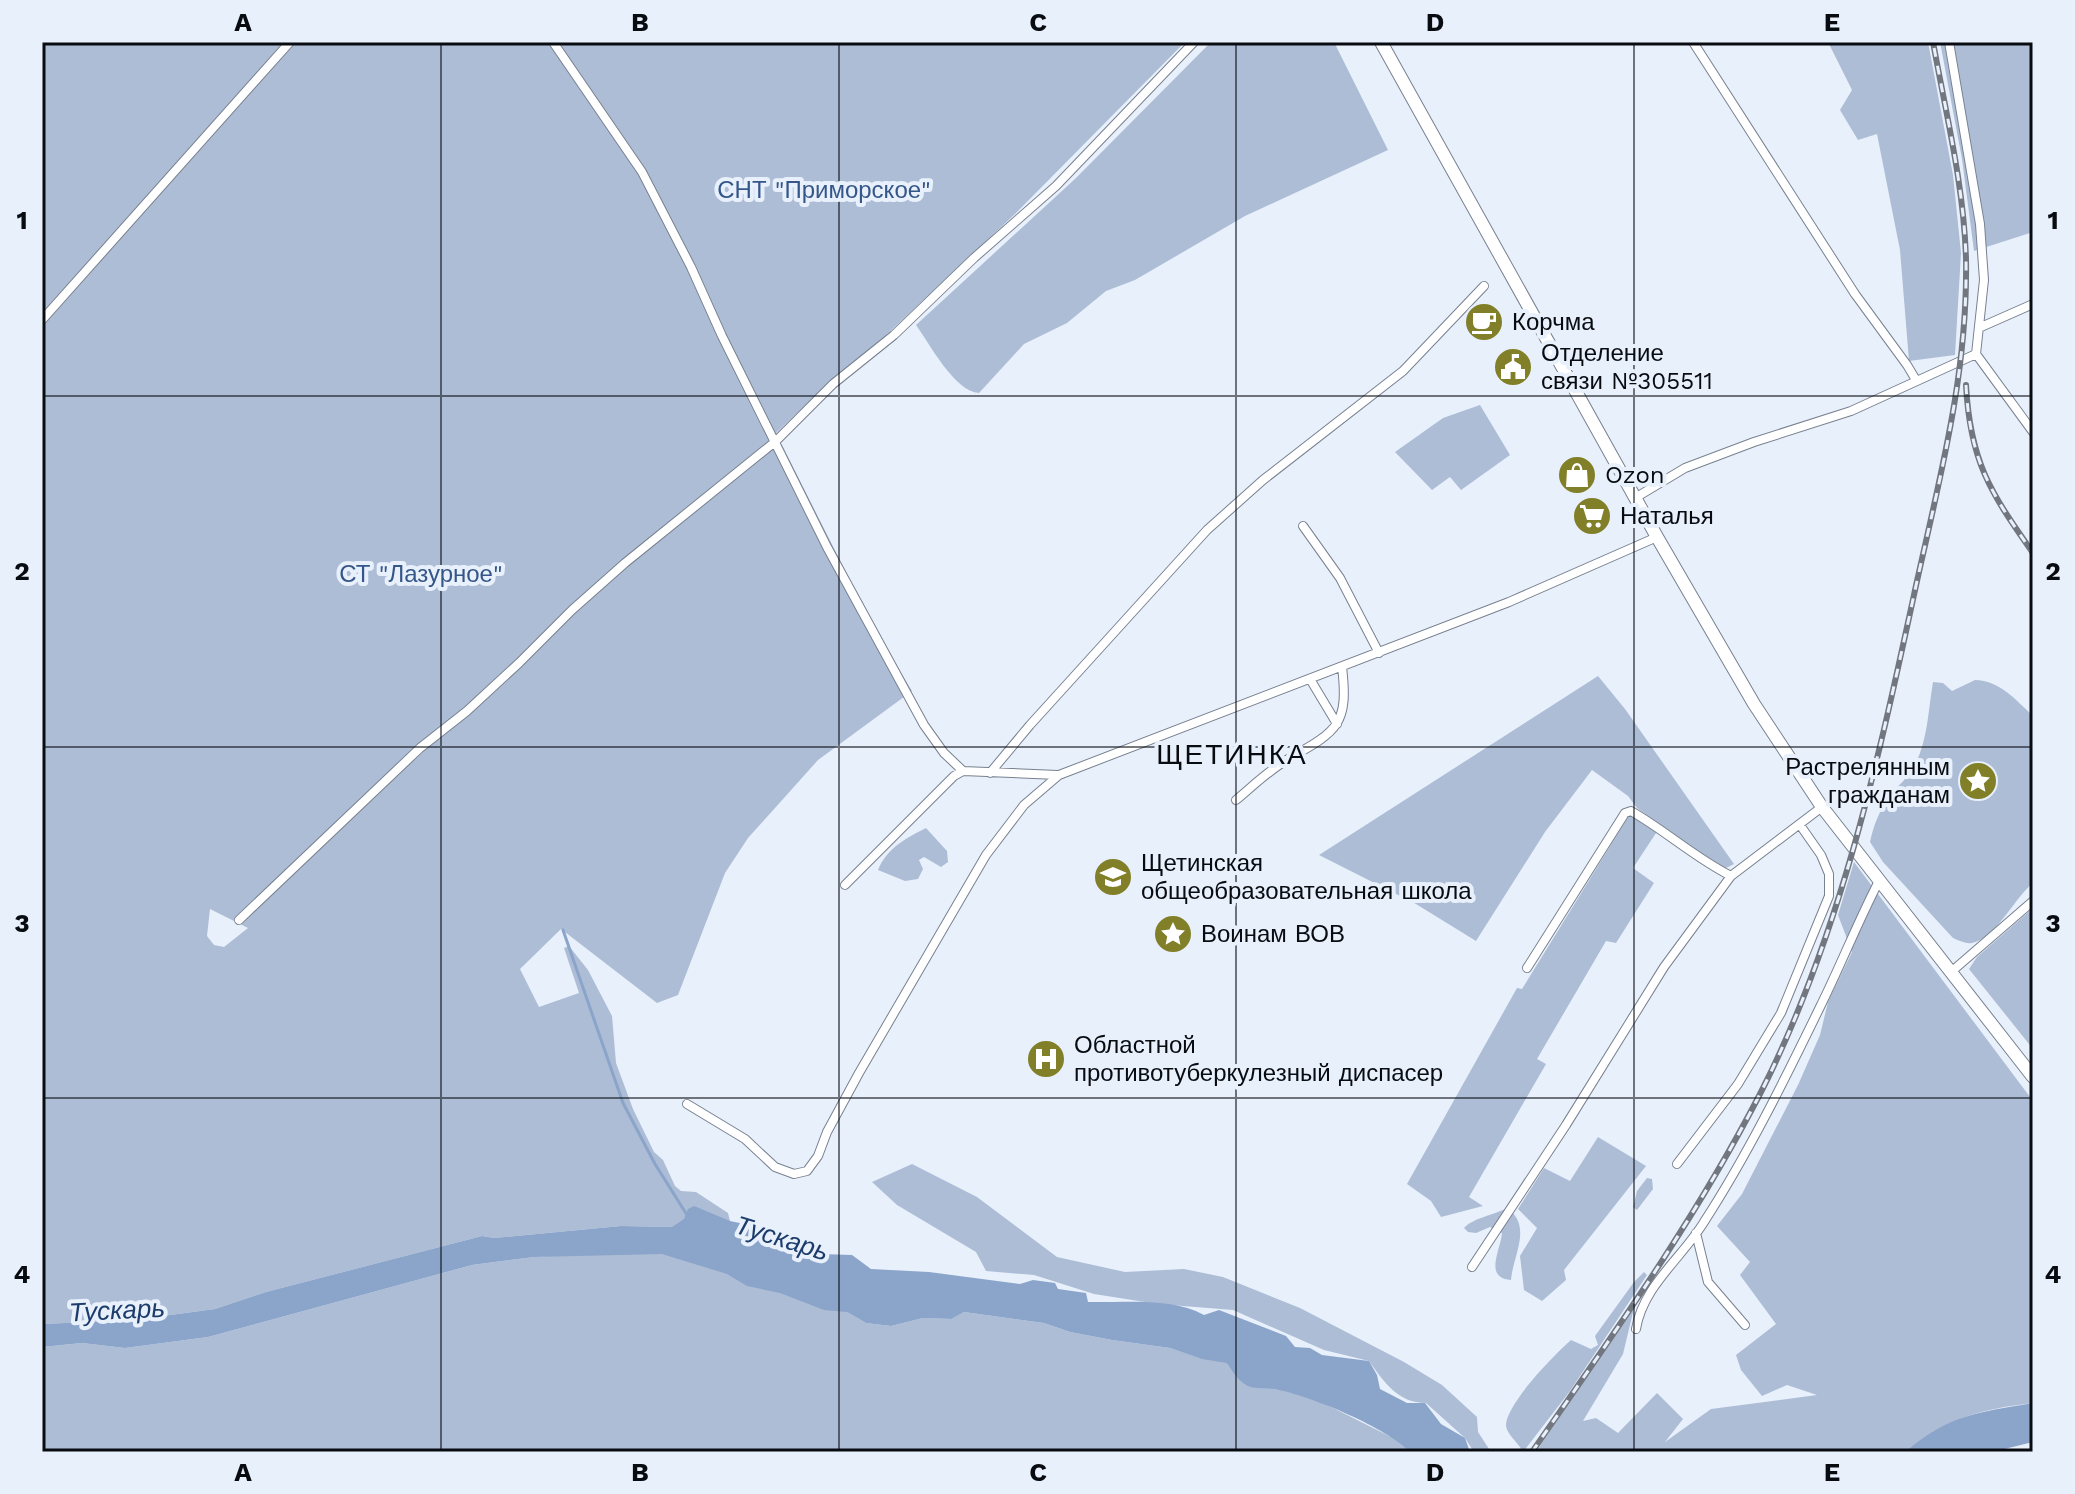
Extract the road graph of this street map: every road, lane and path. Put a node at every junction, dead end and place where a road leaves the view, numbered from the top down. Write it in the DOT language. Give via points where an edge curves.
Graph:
graph roads {
  1 [pos="290,42"];
  2 [pos="553,42"];
  3 [pos="1194,42"];
  4 [pos="1381,42"];
  5 [pos="1693,42"];
  6 [pos="1949,42"];
  7 [pos="1484,286"];
  8 [pos="2033,304"];
  9 [pos="42,320"];
  10 [pos="1981,327"];
  11 [pos="1976,354"];
  12 [pos="1916,380"];
  13 [pos="2033,432"];
  14 [pos="776,441"];
  15 [pos="1635,498"];
  16 [pos="1303,526"];
  17 [pos="1657,537"];
  18 [pos="1379,653"];
  19 [pos="1342,667"];
  20 [pos="1310,679"];
  21 [pos="1337,724"];
  22 [pos="963,771"];
  23 [pos="990,773"];
  24 [pos="1059,775"];
  25 [pos="1236,800"];
  26 [pos="1822,807"];
  27 [pos="1800,825"];
  28 [pos="1731,876"];
  29 [pos="1880,879"];
  30 [pos="845,885"];
  31 [pos="2033,901"];
  32 [pos="239,920"];
  33 [pos="1527,968"];
  34 [pos="1951,972"];
  35 [pos="2033,1077"];
  36 [pos="687,1104"];
  37 [pos="1677,1164"];
  38 [pos="1696,1233"];
  39 [pos="1472,1267"];
  40 [pos="1745,1325"];
  41 [pos="1636,1329"];
  1 -- 9 [label="street"];
  2 -- 14 [label="street" via="642,172"];
  3 -- 14 [label="street" via="1056,186"];
  4 -- 15 [label="main road"];
  5 -- 12 [label="street"];
  6 -- 10 [label="street" via="1980,224"];
  7 -- 23 [label="street" via="1403,371 1207,530"];
  8 -- 10 [label="street"];
  10 -- 11 [label="street"];
  11 -- 12 [label="street"];
  11 -- 13 [label="street"];
  12 -- 15 [label="street" via="1851,411 1685,468"];
  14 -- 22 [label="street" via="924,725"];
  14 -- 32 [label="street" via="582,601"];
  15 -- 17 [label="main road"];
  16 -- 18 [label="street" via="1340,578"];
  17 -- 18 [label="street"];
  17 -- 26 [label="main road" via="1720,649"];
  18 -- 19 [label="street"];
  19 -- 20 [label="street"];
  19 -- 21 [label="street" via="1344,708"];
  20 -- 21 [label="street"];
  20 -- 24 [label="street"];
  21 -- 25 [label="street"];
  22 -- 23 [label="street"];
  22 -- 30 [label="street"];
  23 -- 24 [label="street"];
  24 -- 36 [label="street" via="1024,805 986,855 807,1171 794,1174 775,1167 745,1139"];
  26 -- 27 [label="street"];
  26 -- 29 [label="main road"];
  27 -- 28 [label="street"];
  27 -- 37 [label="street" via="1829,874 1829,896 1781,1013 1738,1084"];
  28 -- 33 [label="street" via="1639,815 1625,813"];
  28 -- 39 [label="street" via="1664,967"];
  29 -- 34 [label="main road"];
  29 -- 38 [label="street" via="1779,1088"];
  31 -- 34 [label="street"];
  34 -- 35 [label="main road"];
  38 -- 40 [label="street" via="1708,1282"];
  38 -- 41 [label="street" via="1642,1306"];
}
